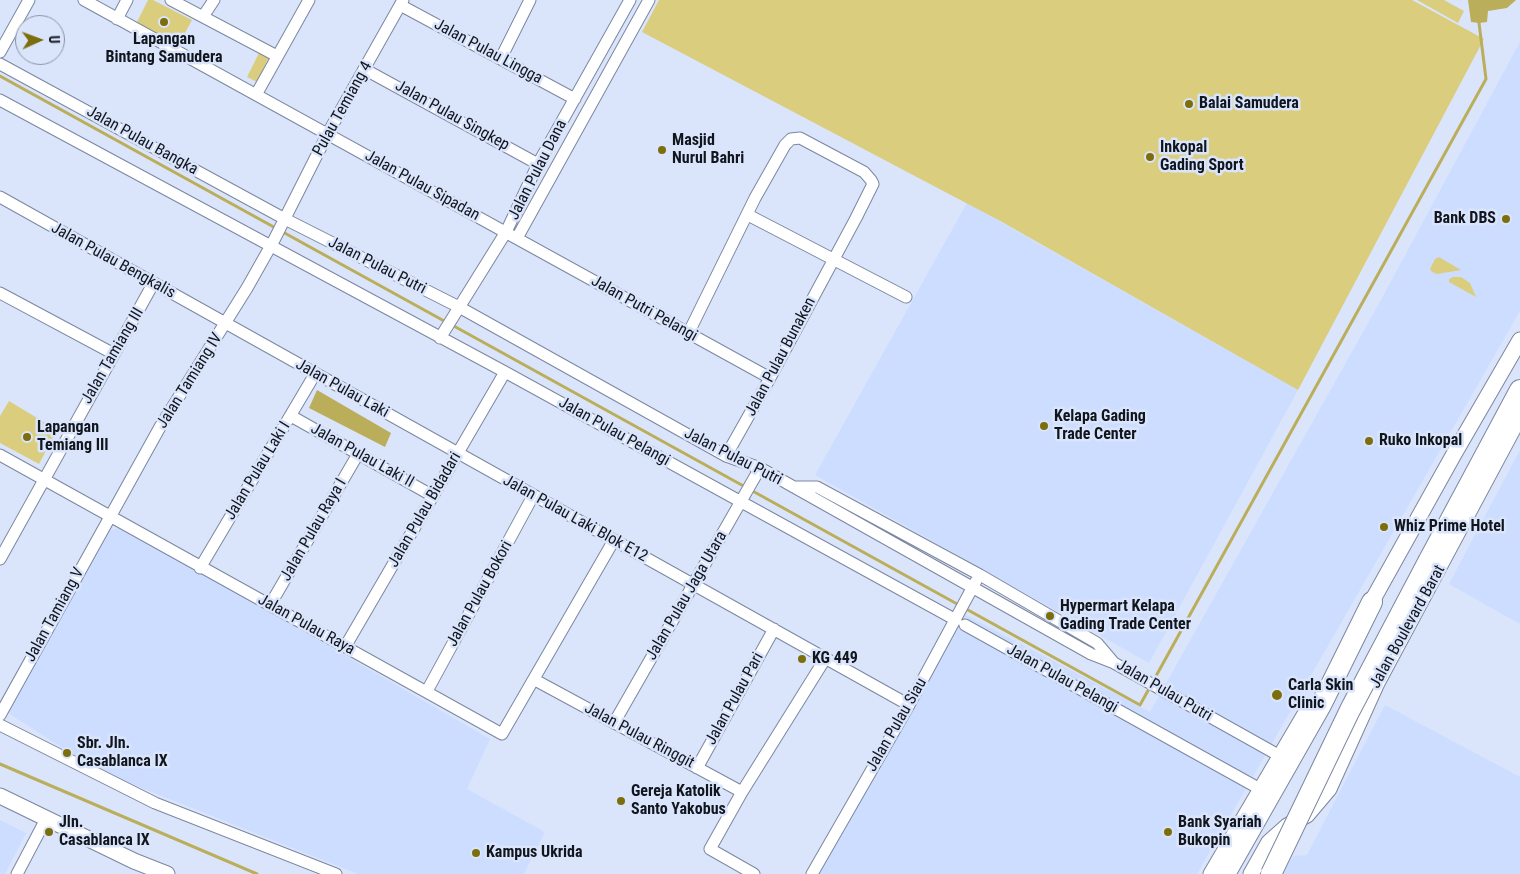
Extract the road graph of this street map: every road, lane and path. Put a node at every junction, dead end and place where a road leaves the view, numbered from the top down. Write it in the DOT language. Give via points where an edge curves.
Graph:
graph roads {
  1 [pos="29,0"];
  2 [pos="84,0"];
  3 [pos="128,0"];
  4 [pos="172,0"];
  5 [pos="214,0"];
  6 [pos="309,0"];
  7 [pos="530,0"];
  8 [pos="630,0"];
  9 [pos="649,0"];
  10 [pos="402,3"];
  11 [pos="204,15"];
  12 [pos="117,19"];
  13 [pos="0,52"];
  14 [pos="277,56"];
  15 [pos="501,58"];
  16 [pos="0,64"];
  17 [pos="364,69"];
  18 [pos="257,94"];
  19 [pos="575,99"];
  20 [pos="0,100"];
  21 [pos="328,133"];
  22 [pos="538,164"];
  23 [pos="0,197"];
  24 [pos="748,215"];
  25 [pos="284,222"];
  26 [pos="506,232"];
  27 [pos="517,238"];
  28 [pos="272,245"];
  29 [pos="833,257"];
  30 [pos="153,284"];
  31 [pos="0,293"];
  32 [pos="906,296"];
  33 [pos="456,312"];
  34 [pos="226,323"];
  35 [pos="442,334"];
  36 [pos="688,334"];
  37 [pos="1517,346"];
  38 [pos="114,354"];
  39 [pos="505,372"];
  40 [pos="315,374"];
  41 [pos="770,378"];
  42 [pos="1520,390"];
  43 [pos="291,416"];
  44 [pos="1520,416"];
  45 [pos="358,454"];
  46 [pos="457,454"];
  47 [pos="0,456"];
  48 [pos="726,456"];
  49 [pos="758,471"];
  50 [pos="44,480"];
  51 [pos="793,486"];
  52 [pos="433,496"];
  53 [pos="533,496"];
  54 [pos="743,500"];
  55 [pos="864,513"];
  56 [pos="109,516"];
  57 [pos="858,524"];
  58 [pos="614,540"];
  59 [pos="0,559"];
  60 [pos="200,568"];
  61 [pos="980,575"];
  62 [pos="692,584"];
  63 [pos="972,589"];
  64 [pos="1372,602"];
  65 [pos="270,605"];
  66 [pos="1050,615"];
  67 [pos="960,620"];
  68 [pos="1044,626"];
  69 [pos="774,629"];
  70 [pos="345,647"];
  71 [pos="825,659"];
  72 [pos="1114,663"];
  73 [pos="535,680"];
  74 [pos="427,691"];
  75 [pos="909,705"];
  76 [pos="0,714"];
  77 [pos="614,723"];
  78 [pos="0,725"];
  79 [pos="1280,756"];
  80 [pos="697,768"];
  81 [pos="1260,789"];
  82 [pos="742,792"];
  83 [pos="0,796"];
  84 [pos="46,819"];
  85 [pos="17,874"];
  86 [pos="167,874"];
  87 [pos="336,874"];
  88 [pos="754,874"];
  89 [pos="812,874"];
  90 [pos="1210,874"];
  91 [pos="1225,874"];
  92 [pos="1251,874"];
  93 [pos="1271,874"];
  1 -- 13 [label="street"];
  2 -- 12 [label="street, Jalan Pulau Sipadan"];
  3 -- 12 [label="street"];
  4 -- 11 [label="street"];
  5 -- 11 [label="street"];
  6 -- 14 [label="street"];
  7 -- 15 [label="street"];
  8 -- 19 [label="street, Jalan Pulau Dana"];
  9 -- 27 [label="street, Jalan Pulau Dana"];
  10 -- 15 [label="street, Jalan Pulau Lingga"];
  10 -- 17 [label="street, Pulau Temiang 4"];
  11 -- 14 [label="street"];
  12 -- 18 [label="street, Jalan Pulau Sipadan"];
  14 -- 18 [label="street"];
  15 -- 19 [label="street, Jalan Pulau Lingga"];
  16 -- 25 [label="street, Jalan Pulau Bangka"];
  17 -- 21 [label="street, Pulau Temiang 4"];
  17 -- 22 [label="street, Jalan Pulau Singkep"];
  18 -- 21 [label="street, Jalan Pulau Sipadan"];
  19 -- 22 [label="street, Jalan Pulau Dana"];
  20 -- 28 [label="street, Jalan Pulau Bangka"];
  21 -- 25 [label="street, Pulau Temiang 4"];
  21 -- 26 [label="street, Jalan Pulau Sipadan"];
  22 -- 26 [label="street, Jalan Pulau Dana"];
  23 -- 30 [label="street, Jalan Pulau Bengkalis"];
  24 -- 29 [label="street"];
  24 -- 29 [label="street, Jalan Pulau Bunaken" via="785,145 791,139 800,138 864,172 873,184"];
  24 -- 36 [label="street"];
  25 -- 28 [label="street, Pulau Temiang 4"];
  25 -- 33 [label="street, Jalan Pulau Putri"];
  26 -- 27 [label="street, Jalan Pulau Sipadan"];
  26 -- 33 [label="street, Jalan Pulau Dana"];
  27 -- 36 [label="street, Jalan Putri Pelangi"];
  28 -- 34 [label="street, Jalan Tamiang IV"];
  28 -- 35 [label="street, Jalan Pulau Pelangi"];
  29 -- 32 [label="street"];
  29 -- 41 [label="street, Jalan Pulau Bunaken"];
  30 -- 34 [label="street, Jalan Pulau Bengkalis"];
  30 -- 38 [label="street, Jalan Tamiang III"];
  31 -- 38 [label="street"];
  33 -- 35 [label="street, Jalan Pulau Dana"];
  33 -- 48 [label="street, Jalan Pulau Putri"];
  34 -- 40 [label="street, Jalan Pulau Laki"];
  34 -- 56 [label="street, Jalan Tamiang IV" via="160,427"];
  35 -- 39 [label="street, Jalan Pulau Pelangi"];
  36 -- 41 [label="street, Jalan Putri Pelangi"];
  37 -- 64 [label="main road"];
  38 -- 50 [label="street, Jalan Tamiang III"];
  39 -- 46 [label="street, Jalan Pulau Bidadari"];
  39 -- 54 [label="street, Jalan Pulau Pelangi"];
  40 -- 43 [label="street, Jalan Pulau Laki I"];
  40 -- 46 [label="street, Jalan Pulau Laki"];
  41 -- 48 [label="street, Jalan Pulau Bunaken"];
  42 -- 93 [label="highway, bridge" via="1350,710"];
  43 -- 45 [label="street, Jalan Pulau Laki II"];
  43 -- 60 [label="street, Jalan Pulau Laki I"];
  44 -- 92 [label="main road, Jalan Boulevard Barat" via="1377,683 1329,789 1307,816 1287,826 1269,842"];
  45 -- 52 [label="street, Jalan Pulau Laki II"];
  45 -- 65 [label="street, Jalan Pulau Raya I"];
  46 -- 52 [label="street, Jalan Pulau Bidadari"];
  46 -- 53 [label="street, Jalan Pulau Laki Blok E12"];
  47 -- 50 [label="street, Jalan Pulau Raya"];
  48 -- 49 [label="street, Jalan Pulau Putri"];
  49 -- 51 [label="street, Jalan Pulau Putri"];
  49 -- 54 [label="street, Jalan Pulau Jaga Utara"];
  50 -- 56 [label="street, Jalan Pulau Raya"];
  50 -- 59 [label="street, Jalan Tamiang III"];
  51 -- 55 [label="street, Jalan Pulau Putri" via="817,487"];
  51 -- 57 [label="street"];
  52 -- 70 [label="street, Jalan Pulau Bidadari"];
  53 -- 58 [label="street, Jalan Pulau Laki Blok E12"];
  53 -- 74 [label="street, Jalan Pulau Bokori"];
  54 -- 62 [label="street, Jalan Pulau Jaga Utara"];
  54 -- 67 [label="street, Jalan Pulau Pelangi"];
  55 -- 57 [label="street"];
  55 -- 61 [label="street, Jalan Pulau Putri"];
  56 -- 60 [label="street, Jalan Pulau Raya"];
  56 -- 76 [label="street, Jalan Tamiang V"];
  57 -- 63 [label="street"];
  58 -- 62 [label="street, Jalan Pulau Laki Blok E12"];
  58 -- 73 [label="street"];
  60 -- 65 [label="street, Jalan Pulau Raya"];
  61 -- 63 [label="street, Jalan Pulau Siau"];
  61 -- 66 [label="street, Jalan Pulau Putri"];
  62 -- 69 [label="street"];
  62 -- 77 [label="street, Jalan Pulau Jaga Utara"];
  63 -- 67 [label="street, Jalan Pulau Siau"];
  63 -- 68 [label="street"];
  64 -- 79 [label="main road"];
  64 -- 91 [label="highway" via="1321,705"];
  65 -- 70 [label="street, Jalan Pulau Raya"];
  66 -- 68 [label="street"];
  66 -- 72 [label="street, Jalan Pulau Putri" via="1097,643"];
  67 -- 75 [label="street, Jalan Pulau Siau"];
  67 -- 81 [label="street, Jalan Pulau Pelangi"];
  68 -- 72 [label="street" via="1091,654"];
  69 -- 71 [label="street"];
  69 -- 80 [label="street, Jalan Pulau Pari"];
  70 -- 74 [label="street, Jalan Pulau Raya"];
  71 -- 75 [label="street"];
  71 -- 82 [label="street"];
  72 -- 79 [label="street, Jalan Pulau Putri"];
  73 -- 74 [label="street, Jalan Pulau Raya" via="502,734"];
  73 -- 77 [label="street, Jalan Pulau Ringgit"];
  75 -- 89 [label="street, Jalan Pulau Siau"];
  77 -- 80 [label="street, Jalan Pulau Ringgit"];
  78 -- 87 [label="street" via="155,803"];
  79 -- 81 [label="main road"];
  80 -- 82 [label="street, Jalan Pulau Ringgit"];
  81 -- 90 [label="main road"];
  82 -- 88 [label="street" via="710,849"];
  83 -- 84 [label="main road"];
  84 -- 85 [label="street"];
  84 -- 86 [label="main road"];
}
